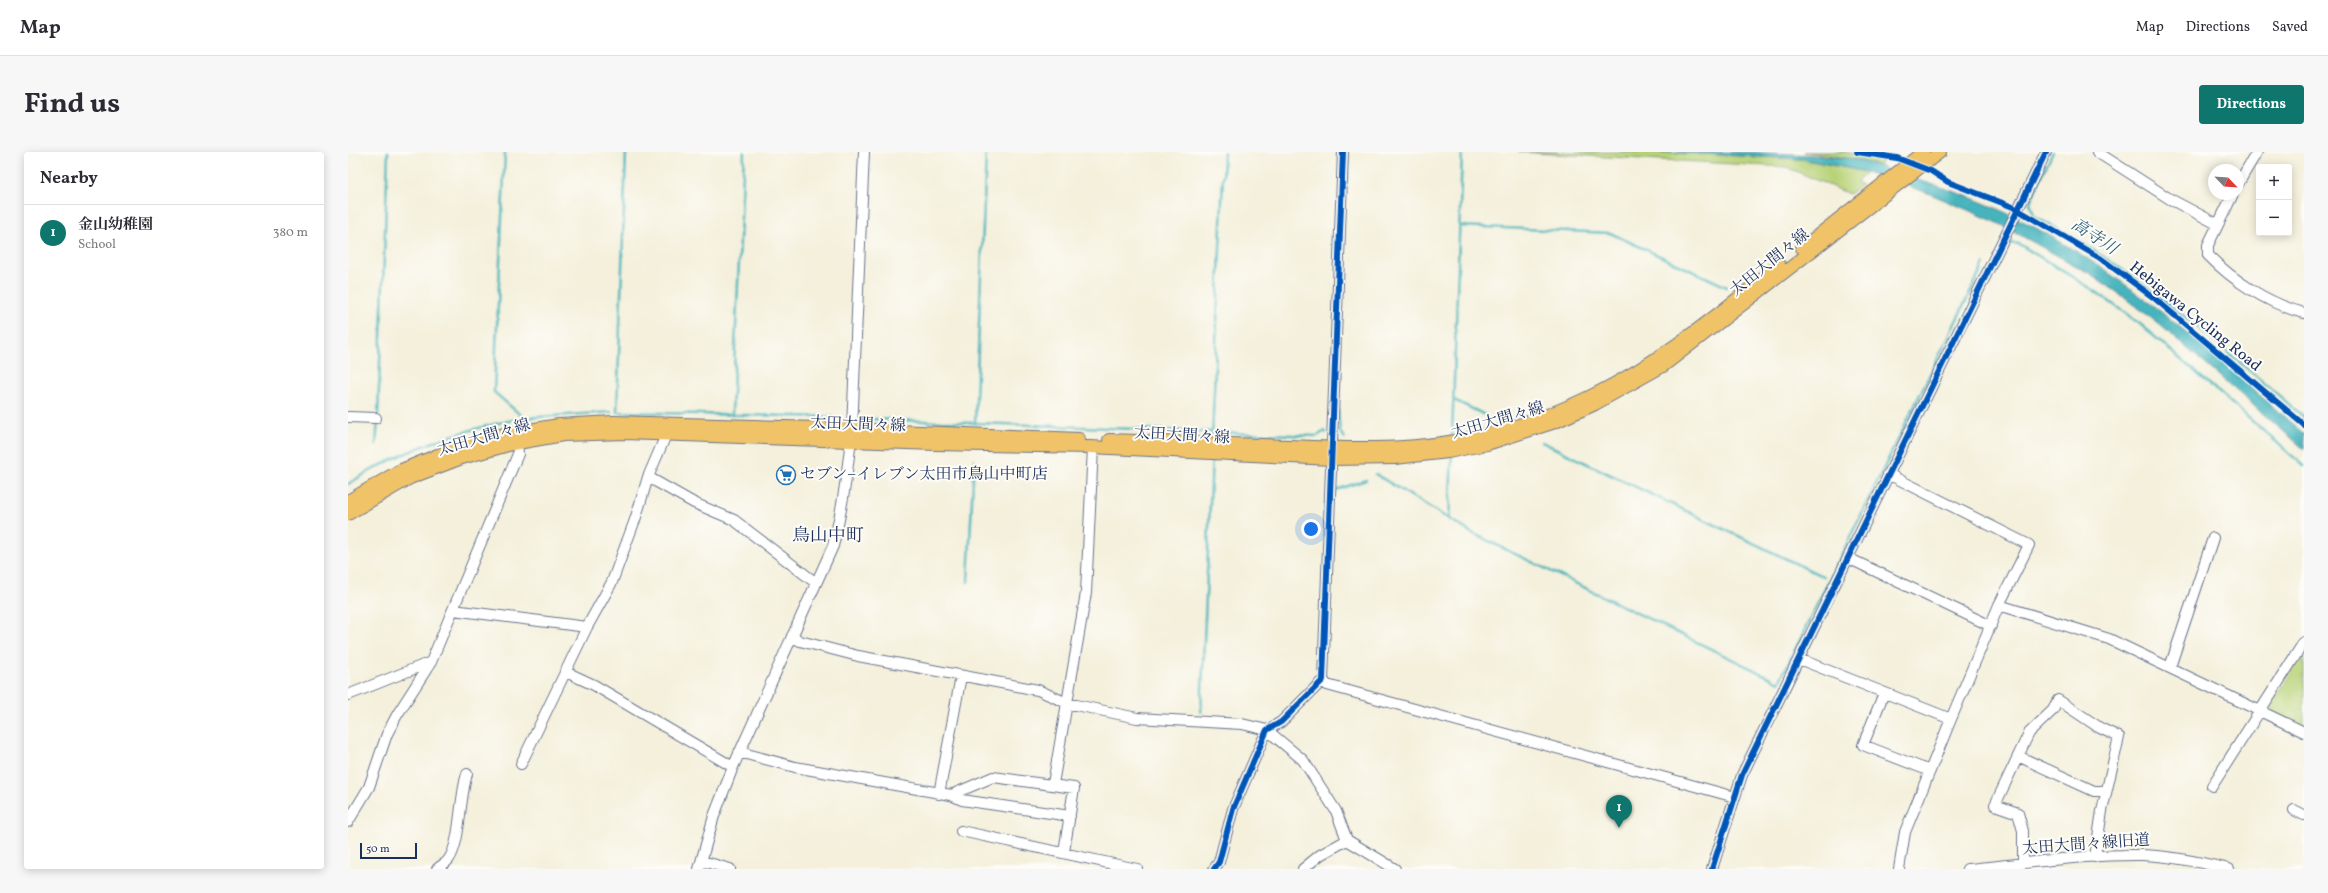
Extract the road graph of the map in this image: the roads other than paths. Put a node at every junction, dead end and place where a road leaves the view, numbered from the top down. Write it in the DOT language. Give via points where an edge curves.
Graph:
graph roads {
  1 [pos="864,152"];
  2 [pos="1343,152"];
  3 [pos="1923,152"];
  4 [pos="1940,152"];
  5 [pos="2046,152"];
  6 [pos="2097,152"];
  7 [pos="2257,152"];
  8 [pos="1912,167"];
  9 [pos="2244,174"];
  10 [pos="2230,200"];
  11 [pos="2217,224"];
  12 [pos="2304,313"];
  13 [pos="348,417"];
  14 [pos="376,418"];
  15 [pos="852,429"];
  16 [pos="666,435"];
  17 [pos="851,441"];
  18 [pos="517,443"];
  19 [pos="1093,447"];
  20 [pos="1333,454"];
  21 [pos="1888,474"];
  22 [pos="648,476"];
  23 [pos="348,501"];
  24 [pos="348,514"];
  25 [pos="2213,538"];
  26 [pos="1848,558"];
  27 [pos="816,583"];
  28 [pos="1999,605"];
  29 [pos="453,610"];
  30 [pos="1991,626"];
  31 [pos="587,627"];
  32 [pos="792,636"];
  33 [pos="2304,642"];
  34 [pos="1799,659"];
  35 [pos="431,662"];
  36 [pos="2170,667"];
  37 [pos="566,672"];
  38 [pos="961,676"];
  39 [pos="1323,680"];
  40 [pos="1884,693"];
  41 [pos="348,695"];
  42 [pos="1067,703"];
  43 [pos="2260,711"];
  44 [pos="1950,719"];
  45 [pos="1267,730"];
  46 [pos="2304,732"];
  47 [pos="739,752"];
  48 [pos="2018,756"];
  49 [pos="521,764"];
  50 [pos="733,767"];
  51 [pos="1930,771"];
  52 [pos="467,774"];
  53 [pos="1053,784"];
  54 [pos="2212,786"];
  55 [pos="2106,791"];
  56 [pos="939,794"];
  57 [pos="951,795"];
  58 [pos="1735,796"];
  59 [pos="2294,810"];
  60 [pos="2304,815"];
  61 [pos="1070,816"];
  62 [pos="348,822"];
  63 [pos="961,831"];
  64 [pos="1347,840"];
  65 [pos="1064,852"];
  66 [pos="2095,857"];
  67 [pos="2023,864"];
  68 [pos="701,865"];
  69 [pos="2051,865"];
  70 [pos="437,869"];
  71 [pos="730,869"];
  72 [pos="1137,869"];
  73 [pos="1214,869"];
  74 [pos="1303,869"];
  75 [pos="1395,869"];
  76 [pos="1712,869"];
  77 [pos="1899,869"];
  78 [pos="1967,869"];
  79 [pos="2229,869"];
  1 -- 15 [label="street"];
  2 -- 20 [label="street"];
  3 -- 8 [label="main road, 太田大間々線"];
  4 -- 8 [label="main road, 太田大間々線"];
  5 -- 21 [label="street"];
  6 -- 11 [label="street" via="2170,199"];
  7 -- 9 [label="street"];
  8 -- 20 [label="main road, 太田大間々線" via="1698,328 1649,362 1589,397 1517,424 1449,442"];
  10 -- 11 [label="street"];
  11 -- 12 [label="street" via="2206,251 2218,266 2271,302"];
  13 -- 14 [label="street"];
  15 -- 17 [label="street"];
  15 -- 20 [label="main road, 太田大間々線"];
  15 -- 23 [label="main road, 太田大間々線" via="612,422 559,425 504,434 457,447 399,471"];
  16 -- 17 [label="main road, 太田大間々線"];
  16 -- 18 [label="main road, 太田大間々線" via="563,435"];
  16 -- 22 [label="street"];
  17 -- 19 [label="main road, 太田大間々線"];
  17 -- 27 [label="street" via="840,519 833,546"];
  18 -- 24 [label="main road, 太田大間々線" via="462,458 410,478"];
  18 -- 29 [label="street" via="518,454"];
  19 -- 20 [label="main road, 太田大間々線"];
  19 -- 42 [label="street" via="1086,593"];
  20 -- 39 [label="street"];
  21 -- 26 [label="street"];
  21 -- 28 [label="street" via="2029,545"];
  22 -- 27 [label="street" via="694,502 734,520"];
  22 -- 31 [label="street" via="612,582"];
  25 -- 36 [label="street"];
  26 -- 30 [label="street"];
  26 -- 34 [label="street"];
  27 -- 32 [label="street"];
  28 -- 30 [label="street"];
  28 -- 36 [label="street" via="2109,639"];
  29 -- 31 [label="street"];
  29 -- 35 [label="street"];
  30 -- 44 [label="street"];
  31 -- 37 [label="street"];
  32 -- 38 [label="street" via="800,641 858,656"];
  32 -- 47 [label="street"];
  33 -- 43 [label="street"];
  34 -- 40 [label="street"];
  34 -- 58 [label="street" via="1742,775"];
  35 -- 41 [label="street"];
  35 -- 62 [label="street" via="387,734 369,787"];
  36 -- 43 [label="street"];
  37 -- 49 [label="street"];
  37 -- 50 [label="street" via="594,685"];
  38 -- 42 [label="street" via="1038,690"];
  38 -- 56 [label="street"];
  39 -- 45 [label="street" via="1281,722"];
  39 -- 58 [label="street" via="1327,685 1334,687"];
  40 -- 44 [label="street"];
  40 -- 51 [label="street" via="1863,745"];
  42 -- 45 [label="street" via="1137,718 1242,724"];
  42 -- 53 [label="street"];
  43 -- 46 [label="street"];
  43 -- 54 [label="street"];
  44 -- 51 [label="street"];
  45 -- 64 [label="street" via="1303,760 1336,811"];
  45 -- 73 [label="street" via="1239,792 1219,862"];
  47 -- 50 [label="street"];
  47 -- 56 [label="street" via="795,767"];
  48 -- 55 [label="street" via="2094,790"];
  48 -- 55 [label="street" via="2029,733 2053,710 2058,700 2100,728 2119,737"];
  48 -- 67 [label="street" via="1996,805 2018,813 2023,831"];
  50 -- 68 [label="street" via="714,816"];
  51 -- 77 [label="street" via="1906,832"];
  52 -- 70 [label="street" via="452,854 448,861"];
  53 -- 57 [label="street" via="993,777"];
  53 -- 61 [label="street" via="1074,788"];
  55 -- 66 [label="street"];
  56 -- 57 [label="street"];
  57 -- 61 [label="street" via="962,800"];
  58 -- 76 [label="street"];
  59 -- 60 [label="street"];
  61 -- 65 [label="street"];
  63 -- 65 [label="street"];
  64 -- 74 [label="street" via="1320,855"];
  64 -- 75 [label="street"];
  65 -- 72 [label="street"];
  66 -- 69 [label="street, 太田大間々線旧道"];
  66 -- 79 [label="street, 太田大間々線旧道" via="2170,857"];
  67 -- 69 [label="street, 太田大間々線旧道"];
  67 -- 78 [label="street, 太田大間々線旧道"];
  68 -- 71 [label="street"];
}
